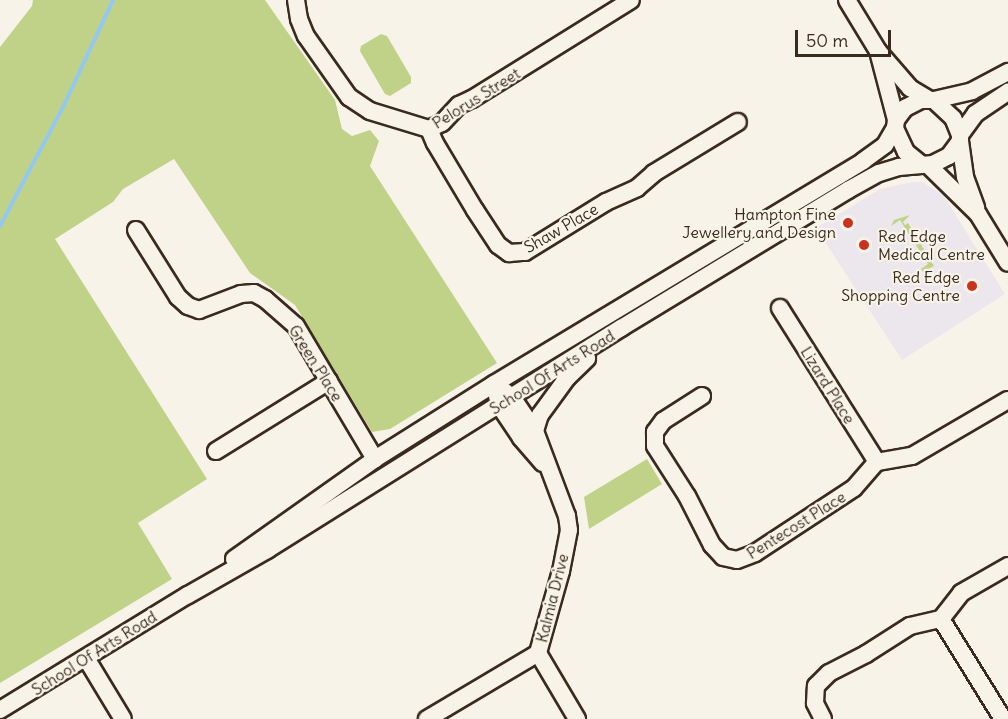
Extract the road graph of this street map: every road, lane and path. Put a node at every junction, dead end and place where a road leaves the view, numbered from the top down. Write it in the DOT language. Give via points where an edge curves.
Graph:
graph roads {
  1 [pos="297,0"];
  2 [pos="631,0"];
  3 [pos="847,0"];
  4 [pos="878,51"];
  5 [pos="1008,72"];
  6 [pos="1008,92"];
  7 [pos="932,100"];
  8 [pos="738,122"];
  9 [pos="895,124"];
  10 [pos="429,129"];
  11 [pos="960,138"];
  12 [pos="925,165"];
  13 [pos="978,214"];
  14 [pos="136,230"];
  15 [pos="1008,262"];
  16 [pos="780,308"];
  17 [pos="621,328"];
  18 [pos="329,381"];
  19 [pos="494,384"];
  20 [pos="702,396"];
  21 [pos="1008,400"];
  22 [pos="506,401"];
  23 [pos="535,431"];
  24 [pos="216,451"];
  25 [pos="375,459"];
  26 [pos="877,462"];
  27 [pos="550,470"];
  28 [pos="1008,566"];
  29 [pos="188,595"];
  30 [pos="941,619"];
  31 [pos="538,653"];
  32 [pos="86,658"];
  33 [pos="0,710"];
  34 [pos="123,719"];
  35 [pos="427,719"];
  36 [pos="577,719"];
  37 [pos="823,719"];
  38 [pos="1003,719"];
  1 -- 10 [label="street, Pelorus Street" via="306,36 349,97 370,111"];
  2 -- 10 [label="street, Pelorus Street" via="459,105 442,123"];
  3 -- 4 [label="street"];
  4 -- 7 [label="street" via="910,88"];
  4 -- 9 [label="street"];
  5 -- 7 [label="street" via="972,91"];
  6 -- 11 [label="street" via="975,114"];
  7 -- 9 [label="street" via="911,104"];
  7 -- 11 [label="street" via="953,118"];
  8 -- 10 [label="street, Shaw Place" via="654,172 637,188 606,202 525,252 509,253 498,245 475,210"];
  9 -- 12 [label="street" via="906,152"];
  9 -- 19 [label="street, School Of Arts Road" via="885,145 853,167"];
  11 -- 12 [label="street" via="949,156"];
  11 -- 13 [label="street" via="965,177"];
  12 -- 13 [label="street"];
  12 -- 17 [label="street, School Of Arts Road" via="879,173"];
  13 -- 15 [label="street"];
  14 -- 18 [label="street, Green Place" via="178,297 188,306 199,310 254,293 296,326"];
  16 -- 26 [label="street, Lizard Place"];
  17 -- 22 [label="street, School Of Arts Road"];
  17 -- 23 [label="street" via="567,378 540,415"];
  18 -- 24 [label="street"];
  18 -- 25 [label="street, Green Place"];
  19 -- 22 [label="street, Kalmia Drive"];
  19 -- 25 [label="street, School Of Arts Road"];
  20 -- 26 [label="street, Pentecost Place" via="663,421 655,432 655,446 712,545 723,557 737,560 754,554 854,488"];
  21 -- 26 [label="street" via="912,456"];
  22 -- 23 [label="street, Kalmia Drive"];
  22 -- 27 [label="street, Kalmia Drive" via="521,438"];
  22 -- 29 [label="street, School Of Arts Road"];
  23 -- 27 [label="street, Kalmia Drive"];
  25 -- 29 [label="street, School Of Arts Road"];
  27 -- 31 [label="street, Kalmia Drive" via="569,530"];
  28 -- 30 [label="street" via="962,593"];
  29 -- 32 [label="street, School Of Arts Road"];
  30 -- 37 [label="street" via="910,626 829,673 816,686 815,703"];
  30 -- 38 [label="street"];
  31 -- 35 [label="street"];
  31 -- 36 [label="street, Kalmia Drive"];
  32 -- 33 [label="street, School Of Arts Road"];
  32 -- 34 [label="street"];
}
